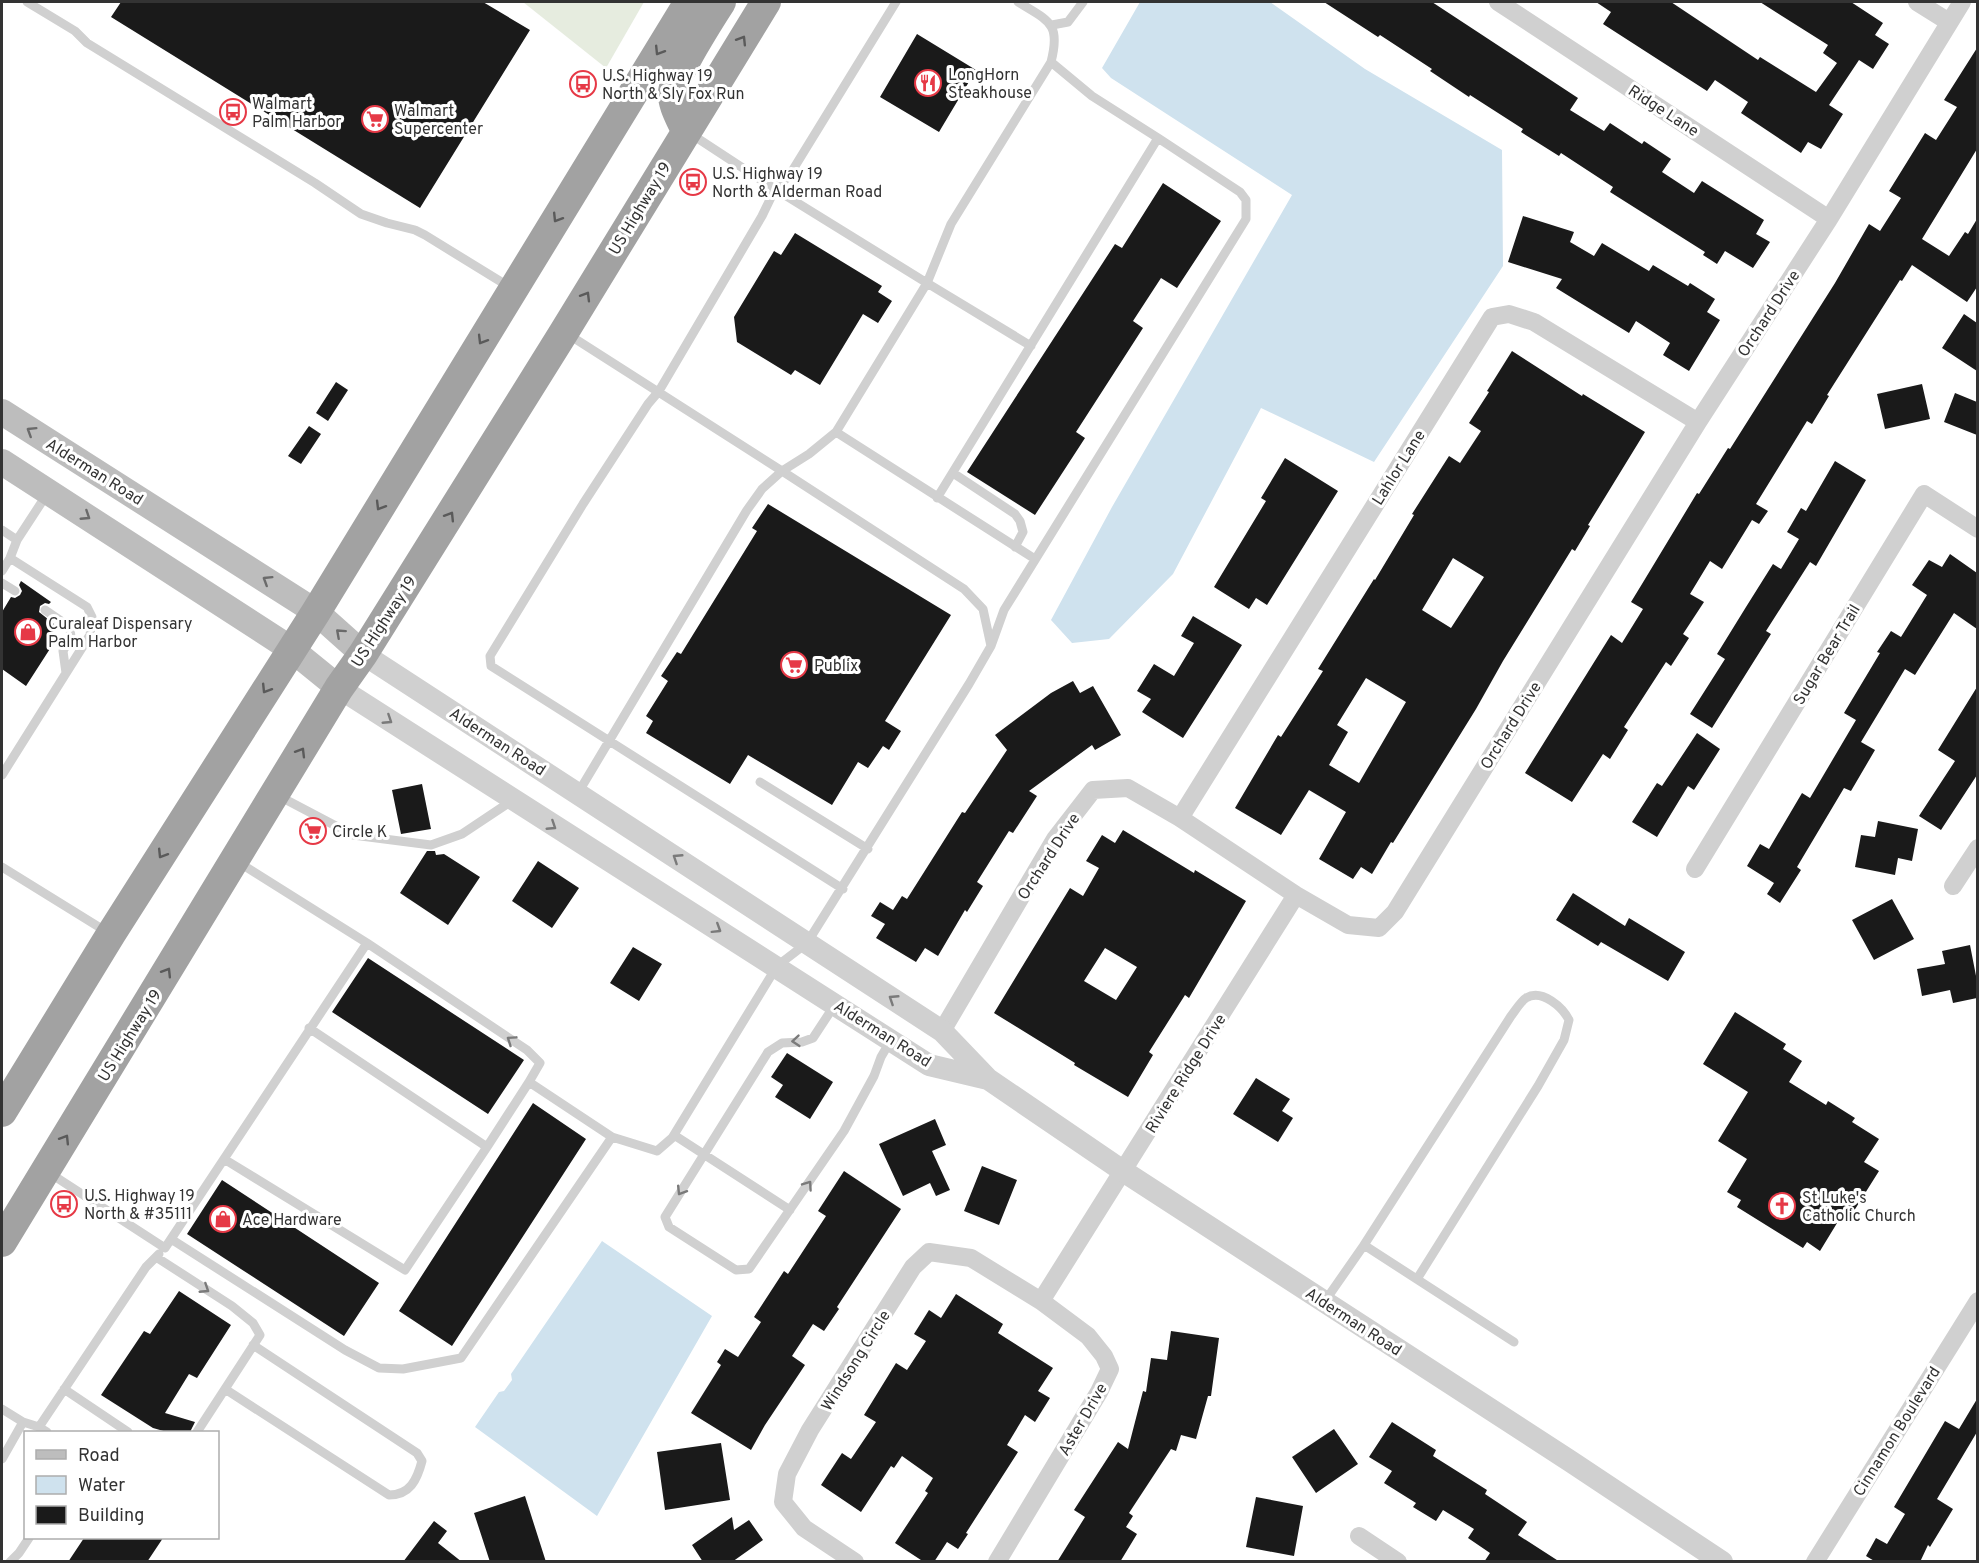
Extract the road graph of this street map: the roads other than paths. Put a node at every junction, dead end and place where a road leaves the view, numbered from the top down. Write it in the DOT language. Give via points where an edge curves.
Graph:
graph roads {
  1 [pos="27,2"];
  2 [pos="689,2"];
  3 [pos="720,2"];
  4 [pos="766,2"];
  5 [pos="896,2"];
  6 [pos="1018,2"];
  7 [pos="1083,2"];
  8 [pos="1498,2"];
  9 [pos="1917,2"];
  10 [pos="1962,2"];
  11 [pos="1949,22"];
  12 [pos="1052,25"];
  13 [pos="1051,62"];
  14 [pos="686,131"];
  15 [pos="1158,138"];
  16 [pos="775,189"];
  17 [pos="1829,219"];
  18 [pos="927,283"];
  19 [pos="513,290"];
  20 [pos="564,332"];
  21 [pos="1031,346"];
  22 [pos="659,391"];
  23 [pos="2,412"];
  24 [pos="1698,422"];
  25 [pos="836,432"];
  26 [pos="2,462"];
  27 [pos="782,471"];
  28 [pos="953,473"];
  29 [pos="48,492"];
  30 [pos="937,498"];
  31 [pos="1977,529"];
  32 [pos="2,530"];
  33 [pos="17,540"];
  34 [pos="1015,546"];
  35 [pos="10,558"];
  36 [pos="1035,559"];
  37 [pos="2,571"];
  38 [pos="2,583"];
  39 [pos="15,591"];
  40 [pos="983,609"];
  41 [pos="45,610"];
  42 [pos="1004,610"];
  43 [pos="316,612"];
  44 [pos="991,646"];
  45 [pos="291,649"];
  46 [pos="363,654"];
  47 [pos="66,673"];
  48 [pos="339,688"];
  49 [pos="610,742"];
  50 [pos="2,775"];
  51 [pos="760,782"];
  52 [pos="578,793"];
  53 [pos="276,794"];
  54 [pos="513,800"];
  55 [pos="1180,818"];
  56 [pos="1977,848"];
  57 [pos="868,849"];
  58 [pos="236,861"];
  59 [pos="2,867"];
  60 [pos="1695,868"];
  61 [pos="1953,886"];
  62 [pos="843,889"];
  63 [pos="1296,895"];
  64 [pos="111,934"];
  65 [pos="367,943"];
  66 [pos="807,943"];
  67 [pos="777,966"];
  68 [pos="836,1004"];
  69 [pos="309,1028"];
  70 [pos="942,1031"];
  71 [pos="891,1040"];
  72 [pos="988,1079"];
  73 [pos="529,1082"];
  74 [pos="2,1112"];
  75 [pos="674,1135"];
  76 [pos="612,1137"];
  77 [pos="487,1147"];
  78 [pos="704,1155"];
  79 [pos="224,1158"];
  80 [pos="46,1171"];
  81 [pos="1123,1171"];
  82 [pos="790,1210"];
  83 [pos="171,1239"];
  84 [pos="2,1242"];
  85 [pos="1364,1245"];
  86 [pos="165,1248"];
  87 [pos="156,1257"];
  88 [pos="1417,1279"];
  89 [pos="1041,1300"];
  90 [pos="1325,1301"];
  91 [pos="1977,1301"];
  92 [pos="1514,1342"];
  93 [pos="253,1345"];
  94 [pos="64,1389"];
  95 [pos="225,1389"];
  96 [pos="2,1408"];
  97 [pos="23,1422"];
  98 [pos="39,1427"];
  99 [pos="46,1431"];
  100 [pos="127,1431"];
  101 [pos="198,1431"];
  102 [pos="2,1459"];
  103 [pos="1359,1536"];
  104 [pos="28,1539"];
  105 [pos="10,1562"];
  106 [pos="855,1562"];
  107 [pos="997,1562"];
  108 [pos="1398,1562"];
  109 [pos="1722,1562"];
  110 [pos="1815,1562"];
  1 -- 19 [label="lane" via="361,214 425,234"];
  2 -- 19 [label="highway, one-way"];
  3 -- 14 [label="highway" via="673,92"];
  14 -- 4 [label="highway, US Highway 19, one-way"];
  5 -- 16 [label="lane" via="789,176"];
  6 -- 12 [label="lane"];
  7 -- 12 [label="lane" via="1068,22"];
  8 -- 17 [label="street, Ridge Lane"];
  9 -- 11 [label="street"];
  10 -- 11 [label="street, Orchard Drive"];
  11 -- 17 [label="street, Orchard Drive"];
  12 -- 13 [label="lane" via="1055,46"];
  13 -- 15 [label="lane" via="1092,96"];
  13 -- 18 [label="lane" via="951,224"];
  14 -- 16 [label="lane"];
  20 -- 14 [label="highway, US Highway 19, one-way"];
  15 -- 21 [label="lane"];
  15 -- 36 [label="lane" via="1240,192 1246,200 1246,219"];
  16 -- 18 [label="lane"];
  16 -- 22 [label="lane"];
  17 -- 24 [label="street, Orchard Drive"];
  18 -- 21 [label="lane"];
  18 -- 25 [label="lane"];
  19 -- 43 [label="highway, one-way"];
  20 -- 22 [label="lane"];
  46 -- 20 [label="highway, US Highway 19, one-way"];
  21 -- 28 [label="lane"];
  22 -- 27 [label="lane"];
  22 -- 49 [label="lane" via="490,656 490,666"];
  43 -- 23 [label="main road, Alderman Road, one-way"];
  24 -- 55 [label="street, Lahlor Lane" via="1534,322 1509,314 1492,317"];
  24 -- 63 [label="street, Orchard Drive" via="1395,912 1379,928 1348,925"];
  25 -- 27 [label="lane"];
  25 -- 30 [label="lane"];
  26 -- 29 [label="main road, Alderman Road"];
  27 -- 40 [label="lane" via="964,589"];
  27 -- 49 [label="lane" via="747,510"];
  28 -- 30 [label="lane"];
  28 -- 34 [label="lane" via="1015,514 1023,532"];
  29 -- 33 [label="lane"];
  29 -- 45 [label="main road, Alderman Road, one-way"];
  30 -- 34 [label="lane"];
  31 -- 60 [label="street, Sugar Bear Trail" via="1924,494"];
  32 -- 33 [label="lane"];
  33 -- 35 [label="lane"];
  34 -- 36 [label="lane"];
  35 -- 37 [label="lane"];
  35 -- 47 [label="lane" via="87,607 92,618 90,635"];
  36 -- 42 [label="lane"];
  38 -- 39 [label="lane"];
  40 -- 42 [label="lane" via="992,613"];
  40 -- 44 [label="lane"];
  41 -- 47 [label="lane" via="70,629 71,637 63,651"];
  42 -- 44 [label="lane"];
  43 -- 45 [label="highway"];
  46 -- 43 [label="main road, Alderman Road, one-way"];
  44 -- 57 [label="lane"];
  45 -- 48 [label="main road, Alderman Road"];
  45 -- 64 [label="highway, one-way"];
  46 -- 48 [label="highway, US Highway 19"];
  46 -- 52 [label="street, Alderman Road"];
  47 -- 50 [label="lane"];
  53 -- 48 [label="highway, US Highway 19, one-way"];
  48 -- 54 [label="street, Alderman Road, one-way"];
  49 -- 52 [label="lane"];
  49 -- 62 [label="lane"];
  51 -- 57 [label="lane"];
  66 -- 52 [label="street, Alderman Road, one-way"];
  53 -- 54 [label="lane" via="353,835 431,844 462,834"];
  53 -- 58 [label="highway, US Highway 19"];
  54 -- 67 [label="street, Alderman Road, one-way"];
  55 -- 63 [label="street, Orchard Drive"];
  55 -- 70 [label="street, Orchard Drive" via="1128,788 1093,790 1055,839"];
  56 -- 61 [label="street"];
  57 -- 62 [label="lane"];
  58 -- 65 [label="lane"];
  80 -- 58 [label="highway, US Highway 19, one-way"];
  59 -- 64 [label="lane"];
  62 -- 66 [label="lane"];
  63 -- 81 [label="street, Riviere Ridge Drive"];
  64 -- 74 [label="highway"];
  65 -- 69 [label="lane"];
  73 -- 65 [label="lane, one-way" via="540,1063 527,1050"];
  66 -- 67 [label="lane"];
  70 -- 66 [label="street, Alderman Road, one-way"];
  67 -- 68 [label="street, Alderman Road"];
  67 -- 75 [label="lane"];
  68 -- 71 [label="street, Alderman Road"];
  68 -- 78 [label="lane, one-way" via="813,1038 782,1042 768,1052"];
  69 -- 77 [label="lane"];
  69 -- 79 [label="lane"];
  70 -- 72 [label="street, Alderman Road"];
  71 -- 72 [label="street, Alderman Road" via="929,1065"];
  82 -- 71 [label="lane, one-way" via="844,1131"];
  72 -- 81 [label="street, Alderman Road"];
  73 -- 76 [label="lane"];
  73 -- 77 [label="lane"];
  75 -- 76 [label="lane" via="657,1151"];
  75 -- 78 [label="lane"];
  76 -- 83 [label="lane" via="461,1358 403,1369 378,1368"];
  77 -- 79 [label="lane" via="405,1270"];
  78 -- 82 [label="lane"];
  78 -- 82 [label="lane, one-way" via="665,1217 669,1227 736,1270 749,1269"];
  79 -- 83 [label="lane"];
  80 -- 84 [label="highway, US Highway 19"];
  80 -- 86 [label="lane"];
  81 -- 89 [label="street"];
  81 -- 90 [label="street, Alderman Road"];
  83 -- 86 [label="lane"];
  85 -- 88 [label="lane"];
  85 -- 88 [label="lane" via="1511,1016 1526,998 1549,1000 1563,1009 1569,1020 1564,1040"];
  85 -- 90 [label="lane"];
  86 -- 87 [label="lane"];
  87 -- 93 [label="lane, one-way" via="254,1323 260,1335"];
  87 -- 94 [label="lane"];
  88 -- 92 [label="lane"];
  89 -- 106 [label="street, Windsong Circle" via="971,1258 929,1252 913,1267 810,1430 787,1474 783,1502 804,1528"];
  89 -- 107 [label="street, Aster Drive" via="1088,1336 1110,1370"];
  90 -- 109 [label="street, Alderman Road"];
  91 -- 110 [label="street, Cinnamon Boulevard"];
  93 -- 95 [label="lane"];
  93 -- 95 [label="lane" via="417,1453 422,1461 408,1491 389,1495"];
  94 -- 98 [label="lane"];
  94 -- 100 [label="lane"];
  95 -- 101 [label="lane"];
  96 -- 97 [label="lane"];
  97 -- 98 [label="lane"];
  97 -- 102 [label="lane"];
  98 -- 99 [label="lane"];
  103 -- 108 [label="street"];
  104 -- 105 [label="lane"];
}
